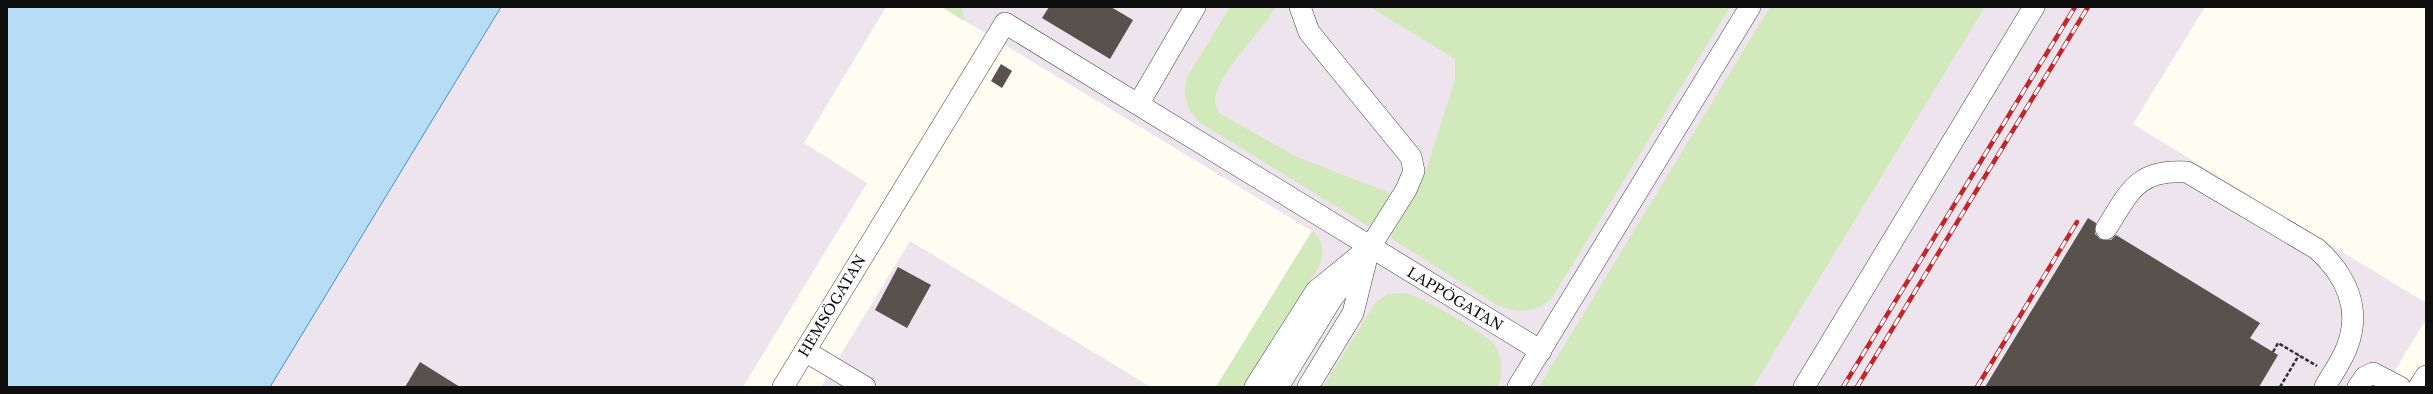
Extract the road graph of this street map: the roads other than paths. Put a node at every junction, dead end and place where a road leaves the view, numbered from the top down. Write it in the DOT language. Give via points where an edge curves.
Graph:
graph roads {
  1 [pos="1195,7"];
  2 [pos="1300,7"];
  3 [pos="1750,7"];
  4 [pos="2034,7"];
  5 [pos="1139,103"];
  6 [pos="2106,229"];
  7 [pos="1370,247"];
  8 [pos="805,351"];
  9 [pos="1541,351"];
  10 [pos="2426,376"];
  11 [pos="2328,381"];
  12 [pos="783,387"];
  13 [pos="865,387"];
  14 [pos="1255,387"];
  15 [pos="1278,387"];
  16 [pos="1308,387"];
  17 [pos="1518,387"];
  18 [pos="1804,387"];
  19 [pos="2358,387"];
  20 [pos="2400,387"];
  21 [pos="2419,387"];
  1 -- 5 [label="street"];
  2 -- 7 [label="street" via="1309,32 1411,157 1414,171 1406,190"];
  3 -- 9 [label="street"];
  4 -- 18 [label="street"];
  5 -- 7 [label="street, LAPPÖGATAN"];
  5 -- 8 [label="street, HEMSÖGATAN" via="1005,23"];
  6 -- 11 [label="street" via="2124,200 2141,180 2164,172 2187,172 2317,249 2342,277 2352,315 2352,334 2347,349"];
  7 -- 9 [label="street, LAPPÖGATAN"];
  7 -- 14 [label="street" via="1316,291"];
  7 -- 15 [label="street" via="1331,300"];
  7 -- 16 [label="street" via="1353,312"];
  8 -- 12 [label="street, HEMSÖGATAN"];
  8 -- 13 [label="street"];
  9 -- 17 [label="street"];
  10 -- 21 [label="street"];
  19 -- 20 [label="street" via="2365,377 2373,373"];
}
